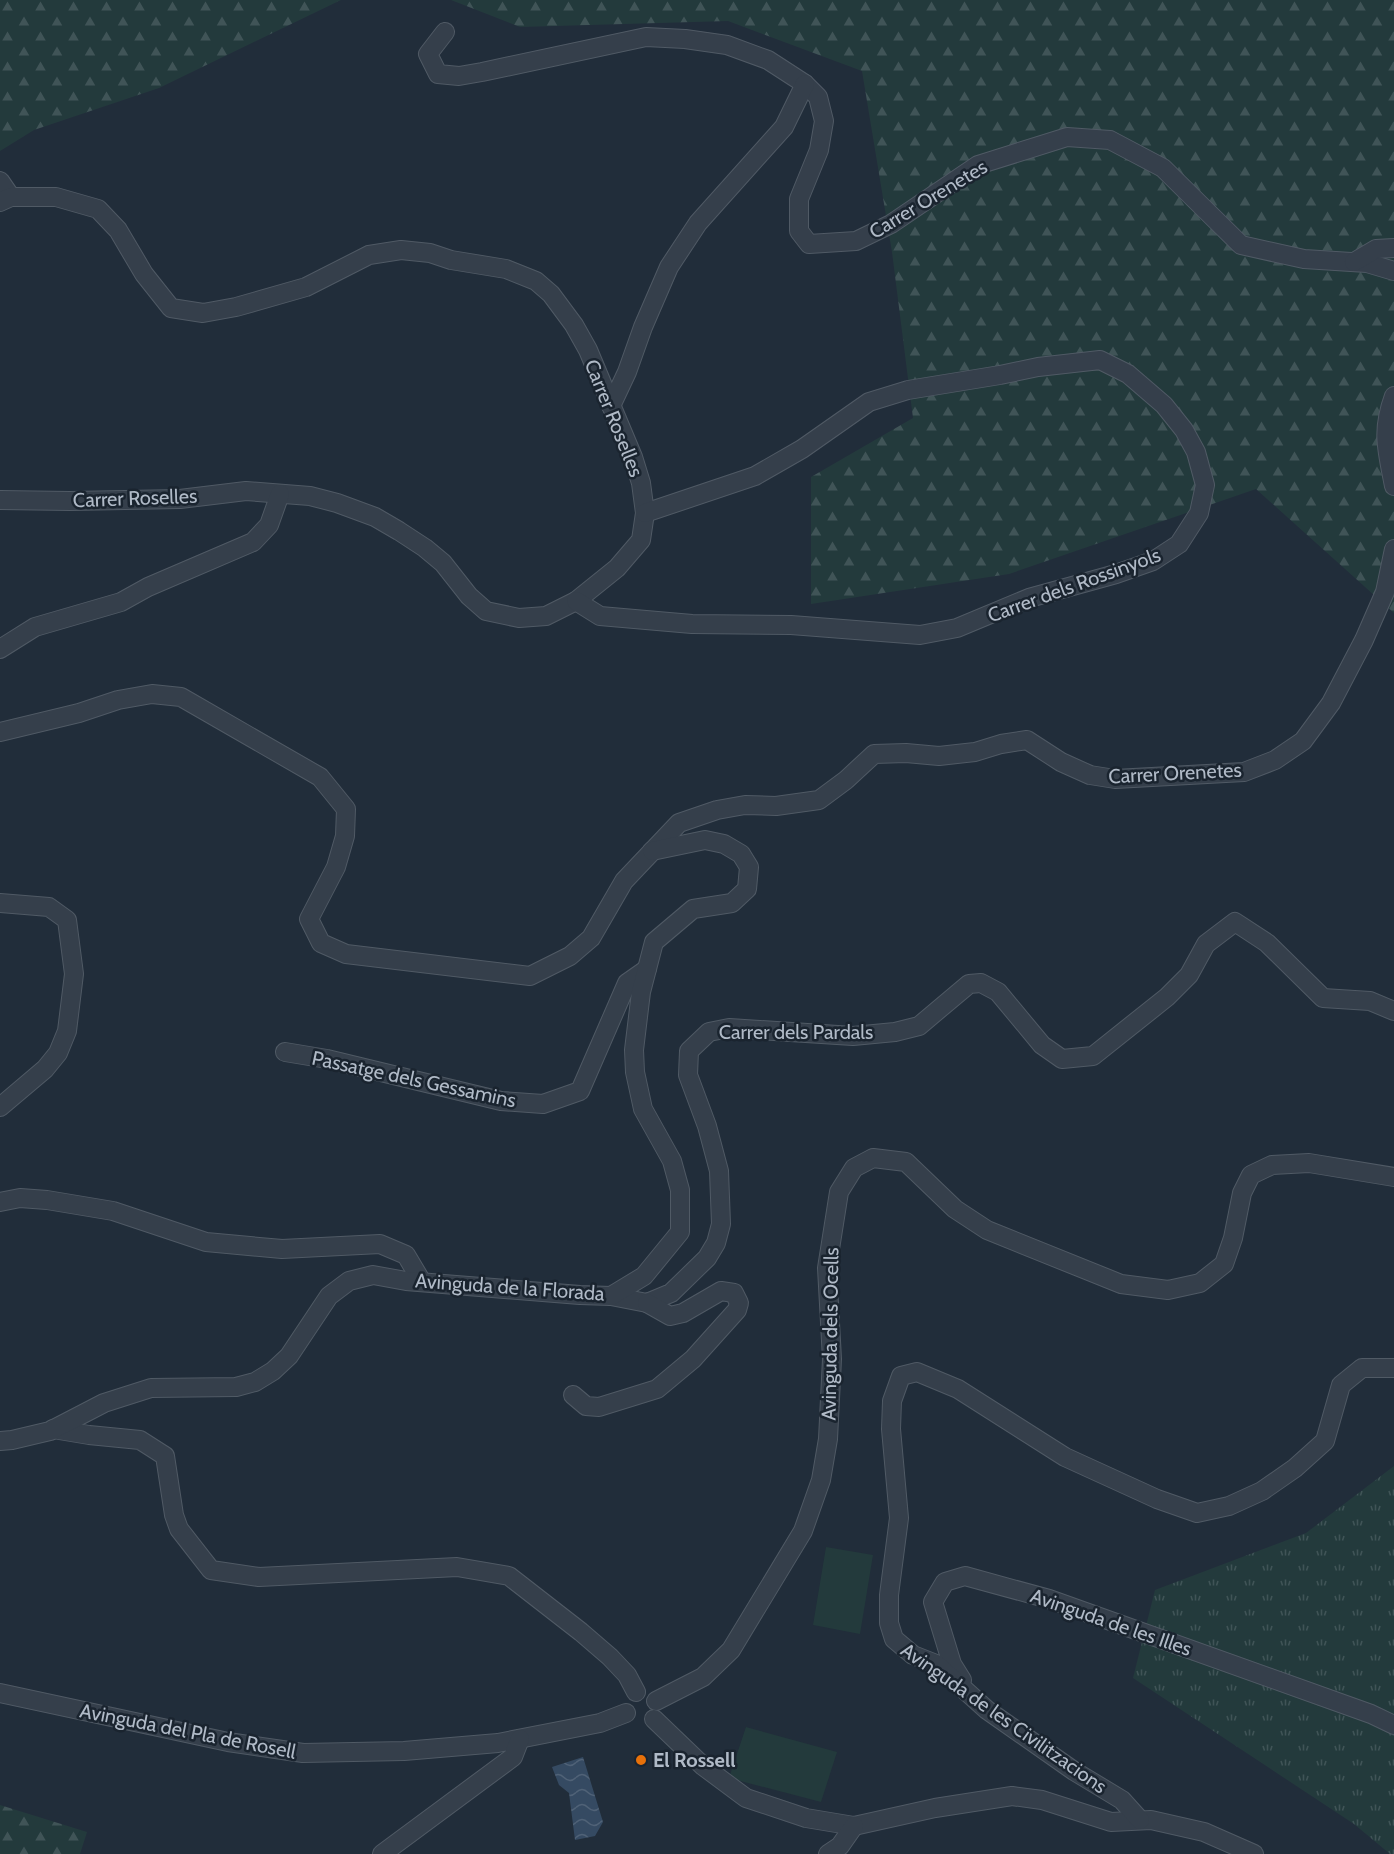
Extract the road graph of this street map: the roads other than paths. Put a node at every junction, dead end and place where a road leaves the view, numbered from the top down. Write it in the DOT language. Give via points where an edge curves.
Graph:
graph roads {
  1 [pos="445,32"];
  2 [pos="805,84"];
  3 [pos="0,181"];
  4 [pos="6,200"];
  5 [pos="1394,248"];
  6 [pos="1354,262"];
  7 [pos="1394,271"];
  8 [pos="1394,396"];
  9 [pos="611,406"];
  10 [pos="1394,486"];
  11 [pos="280,494"];
  12 [pos="0,500"];
  13 [pos="645,513"];
  14 [pos="1394,549"];
  15 [pos="576,601"];
  16 [pos="0,649"];
  17 [pos="0,732"];
  18 [pos="651,851"];
  19 [pos="0,903"];
  20 [pos="647,969"];
  21 [pos="1394,1011"];
  22 [pos="285,1052"];
  23 [pos="0,1107"];
  24 [pos="1394,1177"];
  25 [pos="0,1202"];
  26 [pos="422,1282"];
  27 [pos="611,1296"];
  28 [pos="647,1303"];
  29 [pos="1394,1368"];
  30 [pos="573,1395"];
  31 [pos="52,1429"];
  32 [pos="0,1440"];
  33 [pos="636,1692"];
  34 [pos="0,1693"];
  35 [pos="972,1697"];
  36 [pos="655,1710"];
  37 [pos="626,1713"];
  38 [pos="1394,1725"];
  39 [pos="520,1739"];
  40 [pos="1140,1820"];
  41 [pos="854,1826"];
  42 [pos="382,1854"];
  43 [pos="828,1854"];
  44 [pos="1254,1854"];
  1 -- 2 [label="street, Carrer Orenetes" via="428,54 438,74 482,72 646,37 727,45 768,60"];
  2 -- 6 [label="street, Carrer Orenetes" via="818,97 824,121 819,150 799,199 798,231 809,244 856,242 891,224 978,165 1067,137 1110,140 1163,168 1241,245 1304,259"];
  2 -- 9 [label="street" via="784,127 698,223 669,267"];
  3 -- 4 [label="street"];
  4 -- 9 [label="street, Carrer Roselles" via="56,197 98,209 118,230 144,274 171,308 203,313 306,287 369,255 401,250 506,269 536,281 551,294 588,350"];
  5 -- 6 [label="street" via="1376,249"];
  6 -- 7 [label="street, Carrer Orenetes"];
  8 -- 10 [label="street" via="1385,440"];
  9 -- 13 [label="street, Carrer Roselles" via="633,457"];
  11 -- 12 [label="street, Carrer Roselles" via="246,491 180,499"];
  11 -- 15 [label="street, Carrer Roselles" via="310,496 375,517 443,563 486,611 519,618 546,616"];
  11 -- 16 [label="street" via="269,525 253,542 121,602 35,627"];
  13 -- 15 [label="street, Carrer Roselles" via="641,540 617,568"];
  13 -- 15 [label="street, Carrer dels Rossinyols" via="755,476 802,449 868,402 908,390 1100,360 1128,374 1164,405 1196,452 1205,485 1199,513 1179,544 1153,561 1029,598 957,628 920,635 600,616"];
  14 -- 18 [label="street, Carrer Orenetes" via="1385,592 1331,703 1303,741 1275,760 1244,772 1115,779 1090,775 1027,740 939,756 874,754 819,800 717,810 679,823"];
  17 -- 18 [label="street" via="118,700 152,694 180,697 320,777 346,809 345,836 336,867 309,919 321,943 346,954 530,976 570,956 591,938 624,881"];
  18 -- 20 [label="street, Avinguda de la Florada" via="705,840 724,843 741,854 749,867 747,889 732,903 693,909 654,942"];
  19 -- 23 [label="street" via="49,907 67,920 74,974 67,1031 58,1053"];
  20 -- 22 [label="street, Passatge dels Gessamins" via="627,982 580,1090 543,1104 501,1101"];
  20 -- 27 [label="street, Avinguda de la Florada" via="634,1050 635,1072 643,1109 672,1161 680,1190 681,1232 644,1276"];
  21 -- 28 [label="street, Carrer dels Pardals" via="1370,1001 1323,998 1267,944 1235,922 1206,944 1188,975 1167,997 1093,1056 1062,1059 1042,1044 998,992 981,983 969,984 919,1026 896,1032 853,1036 729,1028 709,1032 689,1050 688,1075 719,1171 722,1224 707,1258 672,1293"];
  24 -- 36 [label="street, Avinguda dels Ocells" via="1309,1163 1272,1165 1251,1175 1242,1193 1224,1264 1200,1283 1168,1290 1121,1284 987,1230 955,1209 906,1162 873,1158 854,1168 839,1192 827,1268 832,1359 828,1439 821,1480 803,1531 732,1650 703,1677"];
  25 -- 26 [label="street" via="20,1198 47,1200 113,1212 206,1242 282,1248 380,1244 406,1255"];
  26 -- 27 [label="street, Avinguda de la Florada"];
  26 -- 31 [label="street, Avinguda de la Florada" via="374,1275 349,1281 330,1296 289,1356 255,1382 236,1388 151,1388 123,1395"];
  27 -- 28 [label="street"];
  28 -- 30 [label="street" via="670,1316 683,1313 721,1291 734,1293 739,1303 693,1359 657,1389 599,1407 586,1406"];
  29 -- 35 [label="street, Avinguda de les Civilitzacions" via="1362,1368 1341,1385 1325,1441 1295,1468 1262,1491 1230,1506 1197,1513 1065,1457 958,1389 917,1372 901,1376 892,1401 899,1518 889,1623 894,1639 913,1655 936,1664"];
  31 -- 32 [label="street"];
  31 -- 33 [label="street" via="140,1440 165,1456 179,1529 211,1570 259,1577 458,1567 509,1576 610,1657"];
  33 -- 36 [label="street" via="650,1694"];
  33 -- 37 [label="street" via="626,1702"];
  34 -- 39 [label="street, Avinguda del Pla de Rosell" via="228,1742 303,1753 404,1751"];
  35 -- 38 [label="street, Avinguda de les Illes" via="952,1664 933,1602 945,1582 965,1576 1049,1599"];
  35 -- 40 [label="street, Avinguda de les Civilitzacions" via="1074,1771 1122,1800"];
  36 -- 37 [label="street" via="641,1724 634,1723"];
  36 -- 41 [label="street" via="703,1766 746,1798 806,1818"];
  37 -- 39 [label="street, Avinguda del Pla de Rosell" via="600,1723"];
  39 -- 42 [label="street" via="513,1757"];
  40 -- 41 [label="street" via="1111,1822 1042,1800 1012,1796"];
  40 -- 44 [label="street" via="1204,1832"];
  41 -- 43 [label="street" via="840,1846"];
}
